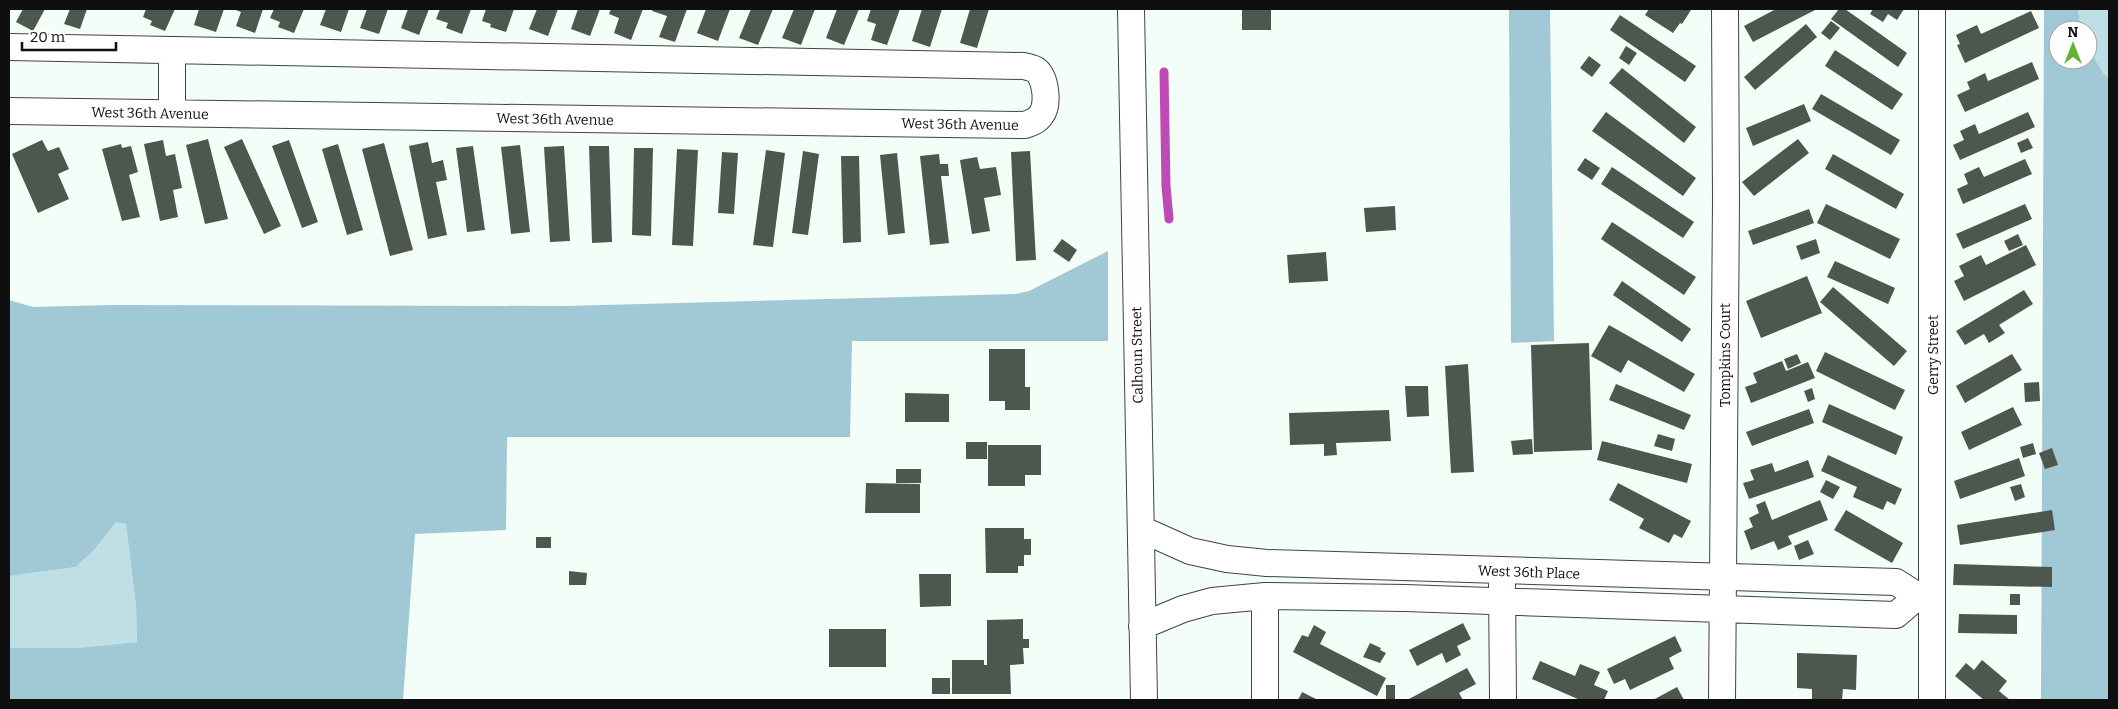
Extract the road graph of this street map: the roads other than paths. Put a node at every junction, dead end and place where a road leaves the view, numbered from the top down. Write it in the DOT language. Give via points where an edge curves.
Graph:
graph roads {
  1 [pos="1131,9"];
  2 [pos="1725,9"];
  3 [pos="1932,9"];
  4 [pos="9,47"];
  5 [pos="172,50"];
  6 [pos="9,111"];
  7 [pos="172,113"];
  8 [pos="1141,529"];
  9 [pos="1502,572"];
  10 [pos="1723,578"];
  11 [pos="1265,596"];
  12 [pos="1925,596"];
  13 [pos="1502,602"];
  14 [pos="1723,609"];
  15 [pos="1142,626"];
  16 [pos="1144,700"];
  17 [pos="1265,700"];
  18 [pos="1503,700"];
  19 [pos="1722,700"];
  20 [pos="1932,700"];
  1 -- 8 [label="street, Calhoun Street"];
  2 -- 10 [label="street, Tompkins Court"];
  3 -- 12 [label="street, Gerry Street"];
  4 -- 5 [label="street, West 36th Avenue"];
  5 -- 7 [label="street"];
  5 -- 7 [label="street, West 36th Avenue" via="1024,66 1036,70 1042,80 1046,100 1043,113 1025,125"];
  6 -- 7 [label="street, West 36th Avenue"];
  8 -- 9 [label="street, West 36th Place" via="1190,551 1246,562"];
  8 -- 15 [label="street, Calhoun Street"];
  9 -- 10 [label="street, West 36th Place"];
  9 -- 13 [label="street"];
  10 -- 12 [label="street, West 36th Place" via="1896,582"];
  10 -- 14 [label="street, Tompkins Court"];
  11 -- 13 [label="street"];
  11 -- 15 [label="street" via="1212,600"];
  11 -- 17 [label="street"];
  12 -- 14 [label="street" via="1896,614"];
  12 -- 20 [label="street, Gerry Street"];
  13 -- 14 [label="street"];
  13 -- 18 [label="street"];
  14 -- 19 [label="street, Tompkins Court"];
  15 -- 16 [label="street, Calhoun Street"];
}
